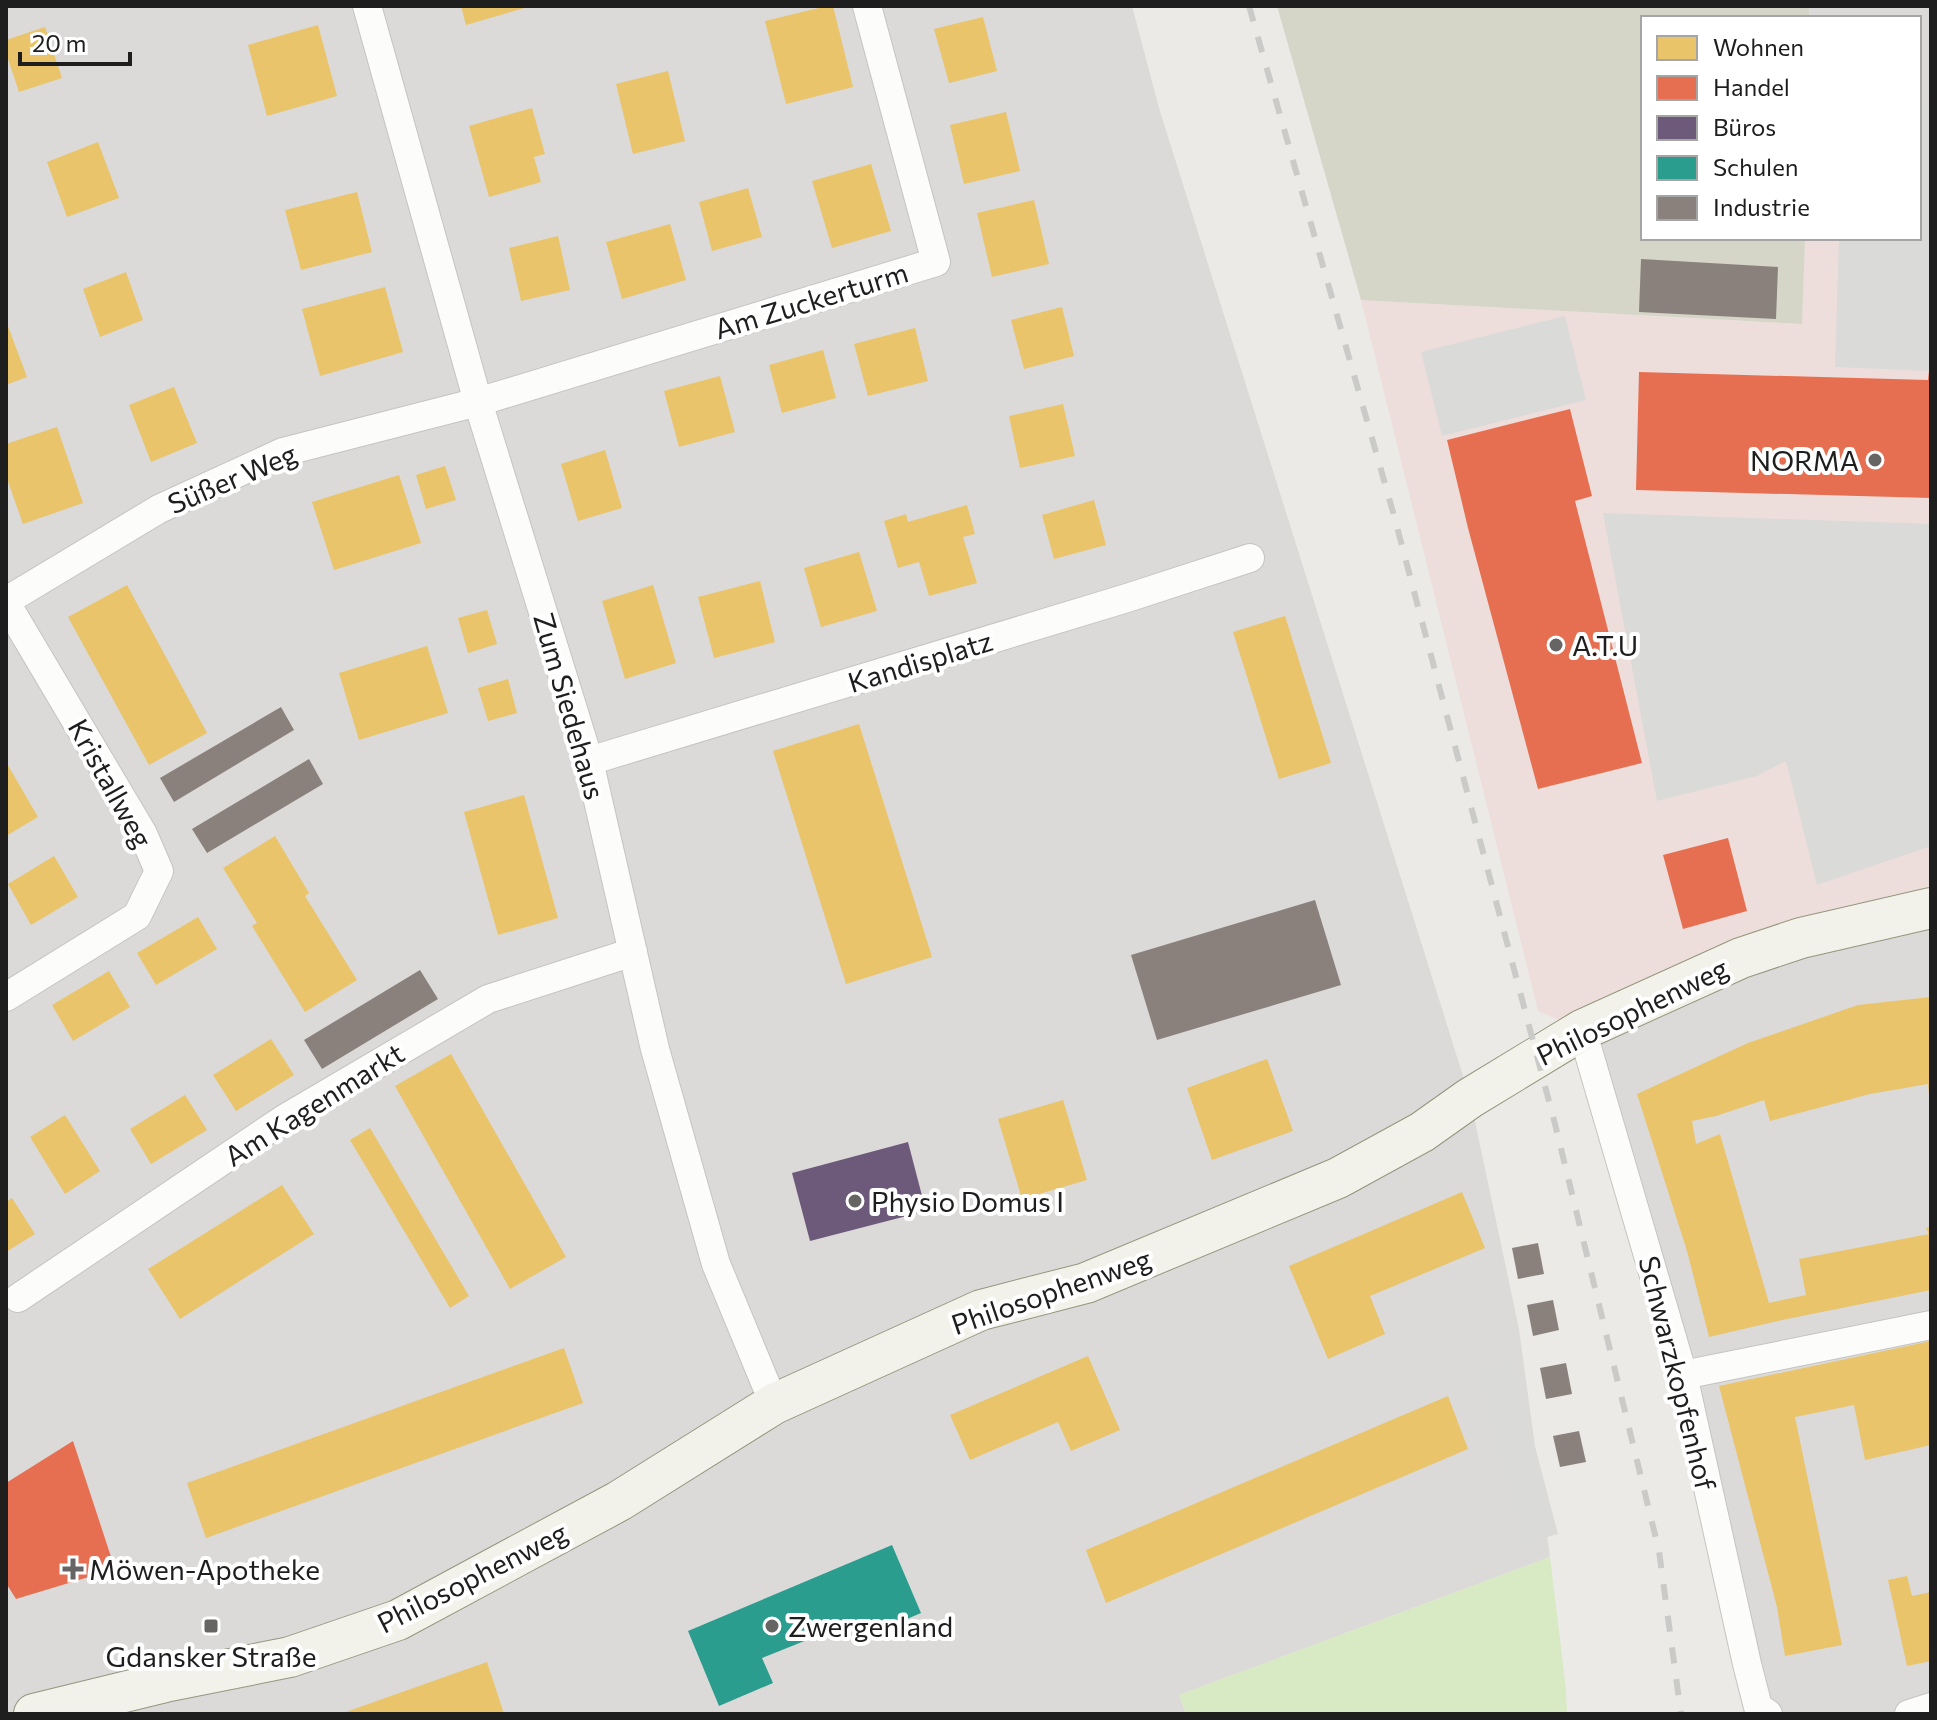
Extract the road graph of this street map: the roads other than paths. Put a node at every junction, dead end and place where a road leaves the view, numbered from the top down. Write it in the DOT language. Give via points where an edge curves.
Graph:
graph roads {
  1 [pos="367,6"];
  2 [pos="867,6"];
  3 [pos="478,402"];
  4 [pos="1250,558"];
  5 [pos="6,602"];
  6 [pos="589,761"];
  7 [pos="1931,908"];
  8 [pos="633,952"];
  9 [pos="6,997"];
  10 [pos="1582,1030"];
  11 [pos="18,1298"];
  12 [pos="1931,1325"];
  13 [pos="1683,1375"];
  14 [pos="774,1404"];
  15 [pos="1931,1707"];
  16 [pos="34,1714"];
  17 [pos="1768,1714"];
  18 [pos="1909,1714"];
  1 -- 3 [label="street, Zum Siedehaus"];
  2 -- 3 [label="street, Am Zuckerturm" via="936,262"];
  3 -- 5 [label="street, Süßer Weg" via="283,452 159,509"];
  3 -- 6 [label="street, Zum Siedehaus"];
  4 -- 6 [label="street, Kandisplatz"];
  5 -- 9 [label="street, Kristallweg" via="143,834 159,871 137,916"];
  6 -- 8 [label="street, Zum Siedehaus"];
  7 -- 10 [label="main road, Philosophenweg" via="1801,938 1741,958"];
  8 -- 11 [label="street, Am Kagenmarkt" via="488,999 284,1119"];
  8 -- 14 [label="street, Zum Siedehaus" via="716,1264"];
  10 -- 13 [label="street, Schwarzkopfenhof"];
  10 -- 14 [label="main road, Philosophenweg" via="1422,1132 1338,1178 1086,1283 981,1310"];
  12 -- 13 [label="street"];
  13 -- 17 [label="street, Schwarzkopfenhof" via="1747,1664 1758,1707"];
  14 -- 16 [label="main road, Philosophenweg" via="619,1501 398,1620 290,1657"];
  15 -- 18 [label="street"];
}
